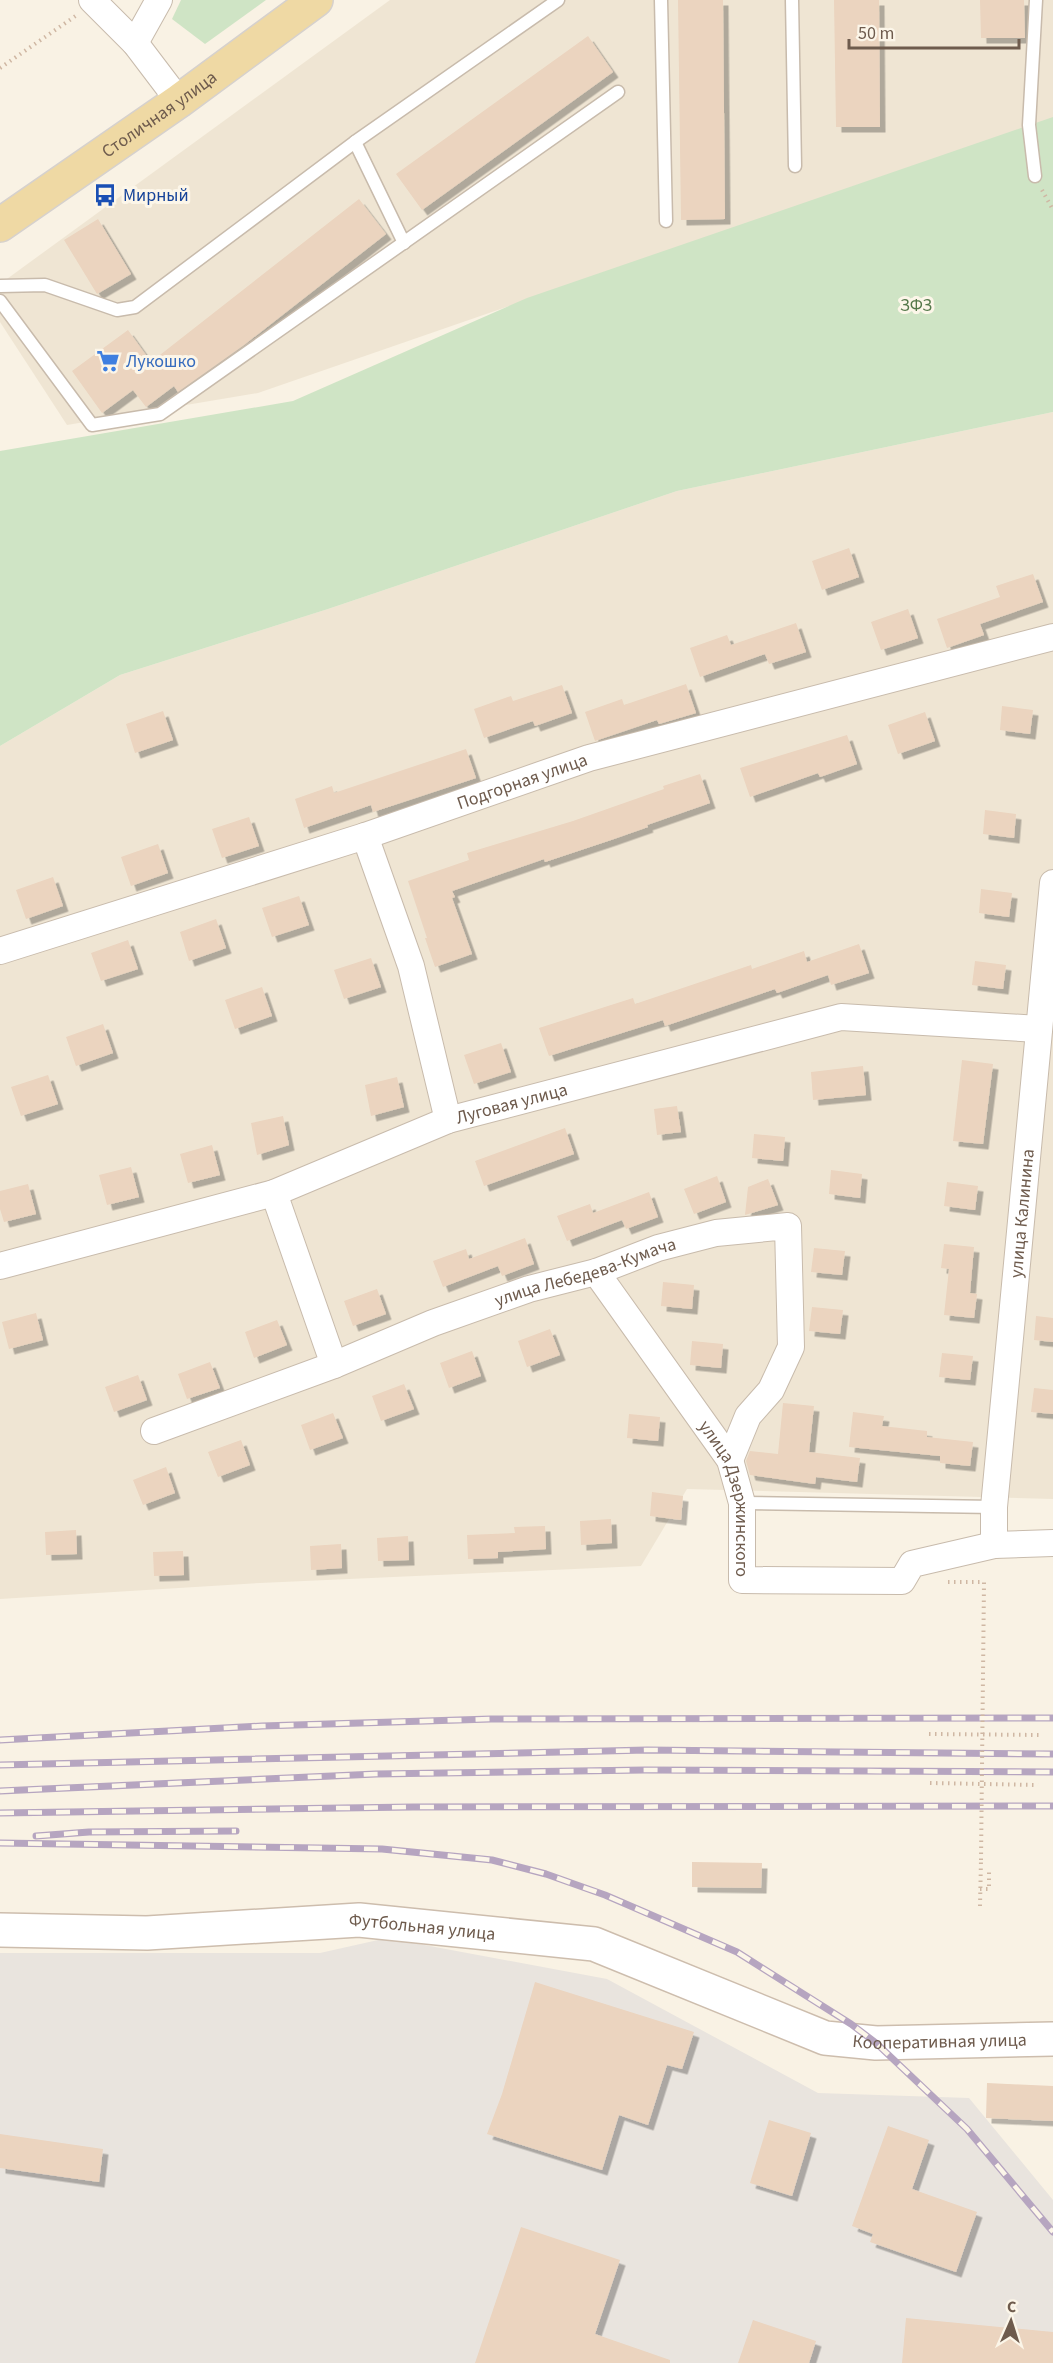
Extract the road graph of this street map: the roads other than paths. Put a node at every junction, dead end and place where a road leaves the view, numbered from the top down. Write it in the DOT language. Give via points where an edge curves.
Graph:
graph roads {
  1 [pos="159,0"];
  2 [pos="316,0"];
  3 [pos="558,0"];
  4 [pos="660,0"];
  5 [pos="792,0"];
  6 [pos="1036,0"];
  7 [pos="93,1"];
  8 [pos="135,43"];
  9 [pos="618,92"];
  10 [pos="179,101"];
  11 [pos="355,142"];
  12 [pos="795,166"];
  13 [pos="1035,176"];
  14 [pos="666,221"];
  15 [pos="0,225"];
  16 [pos="404,243"];
  17 [pos="0,286"];
  18 [pos="0,302"];
  19 [pos="1053,638"];
  20 [pos="365,836"];
  21 [pos="1053,883"];
  22 [pos="0,951"];
  23 [pos="1039,1029"];
  24 [pos="448,1120"];
  25 [pos="274,1193"];
  26 [pos="0,1266"];
  27 [pos="596,1272"];
  28 [pos="334,1365"];
  29 [pos="154,1431"];
  30 [pos="730,1460"];
  31 [pos="742,1503"];
  32 [pos="994,1507"];
  33 [pos="1053,1543"];
  34 [pos="994,1545"];
  35 [pos="0,1930"];
  36 [pos="825,2038"];
  37 [pos="1053,2039"];
  1 -- 8 [label="street"];
  2 -- 10 [label="main road, Столичная улица"];
  3 -- 11 [label="lane"];
  4 -- 14 [label="lane"];
  5 -- 12 [label="lane"];
  6 -- 13 [label="lane" via="1029,125"];
  7 -- 8 [label="street"];
  8 -- 10 [label="street"];
  9 -- 16 [label="lane"];
  10 -- 15 [label="main road, Столичная улица"];
  11 -- 16 [label="lane"];
  11 -- 17 [label="lane" via="135,308 117,310 45,285"];
  16 -- 18 [label="lane" via="160,414 92,425"];
  19 -- 20 [label="street, Подгорная улица" via="589,758"];
  20 -- 22 [label="street, Подгорная улица"];
  20 -- 24 [label="street" via="411,966"];
  21 -- 23 [label="street, улица Калинина"];
  23 -- 24 [label="street, Луговая улица" via="841,1017"];
  23 -- 32 [label="street, улица Калинина"];
  24 -- 25 [label="street, Луговая улица"];
  25 -- 26 [label="street, Луговая улица"];
  25 -- 28 [label="street"];
  27 -- 28 [label="street, улица Лебедева-Кумача" via="529,1289 433,1323"];
  27 -- 30 [label="street, улица Дзержинского"];
  27 -- 30 [label="street, улица Лебедева-Кумача" via="658,1248 716,1233 788,1226 791,1347 771,1390 748,1416"];
  28 -- 29 [label="street, улица Лебедева-Кумача"];
  30 -- 31 [label="street, улица Дзержинского"];
  31 -- 32 [label="lane"];
  31 -- 34 [label="street, улица Дзержинского" via="742,1580 902,1581 912,1564"];
  32 -- 34 [label="street, улица Калинина"];
  33 -- 34 [label="street, улица Дзержинского"];
  35 -- 36 [label="street, Футбольная улица" via="147,1934 359,1920 594,1944"];
  36 -- 37 [label="street, Кооперативная улица" via="876,2043"];
}
